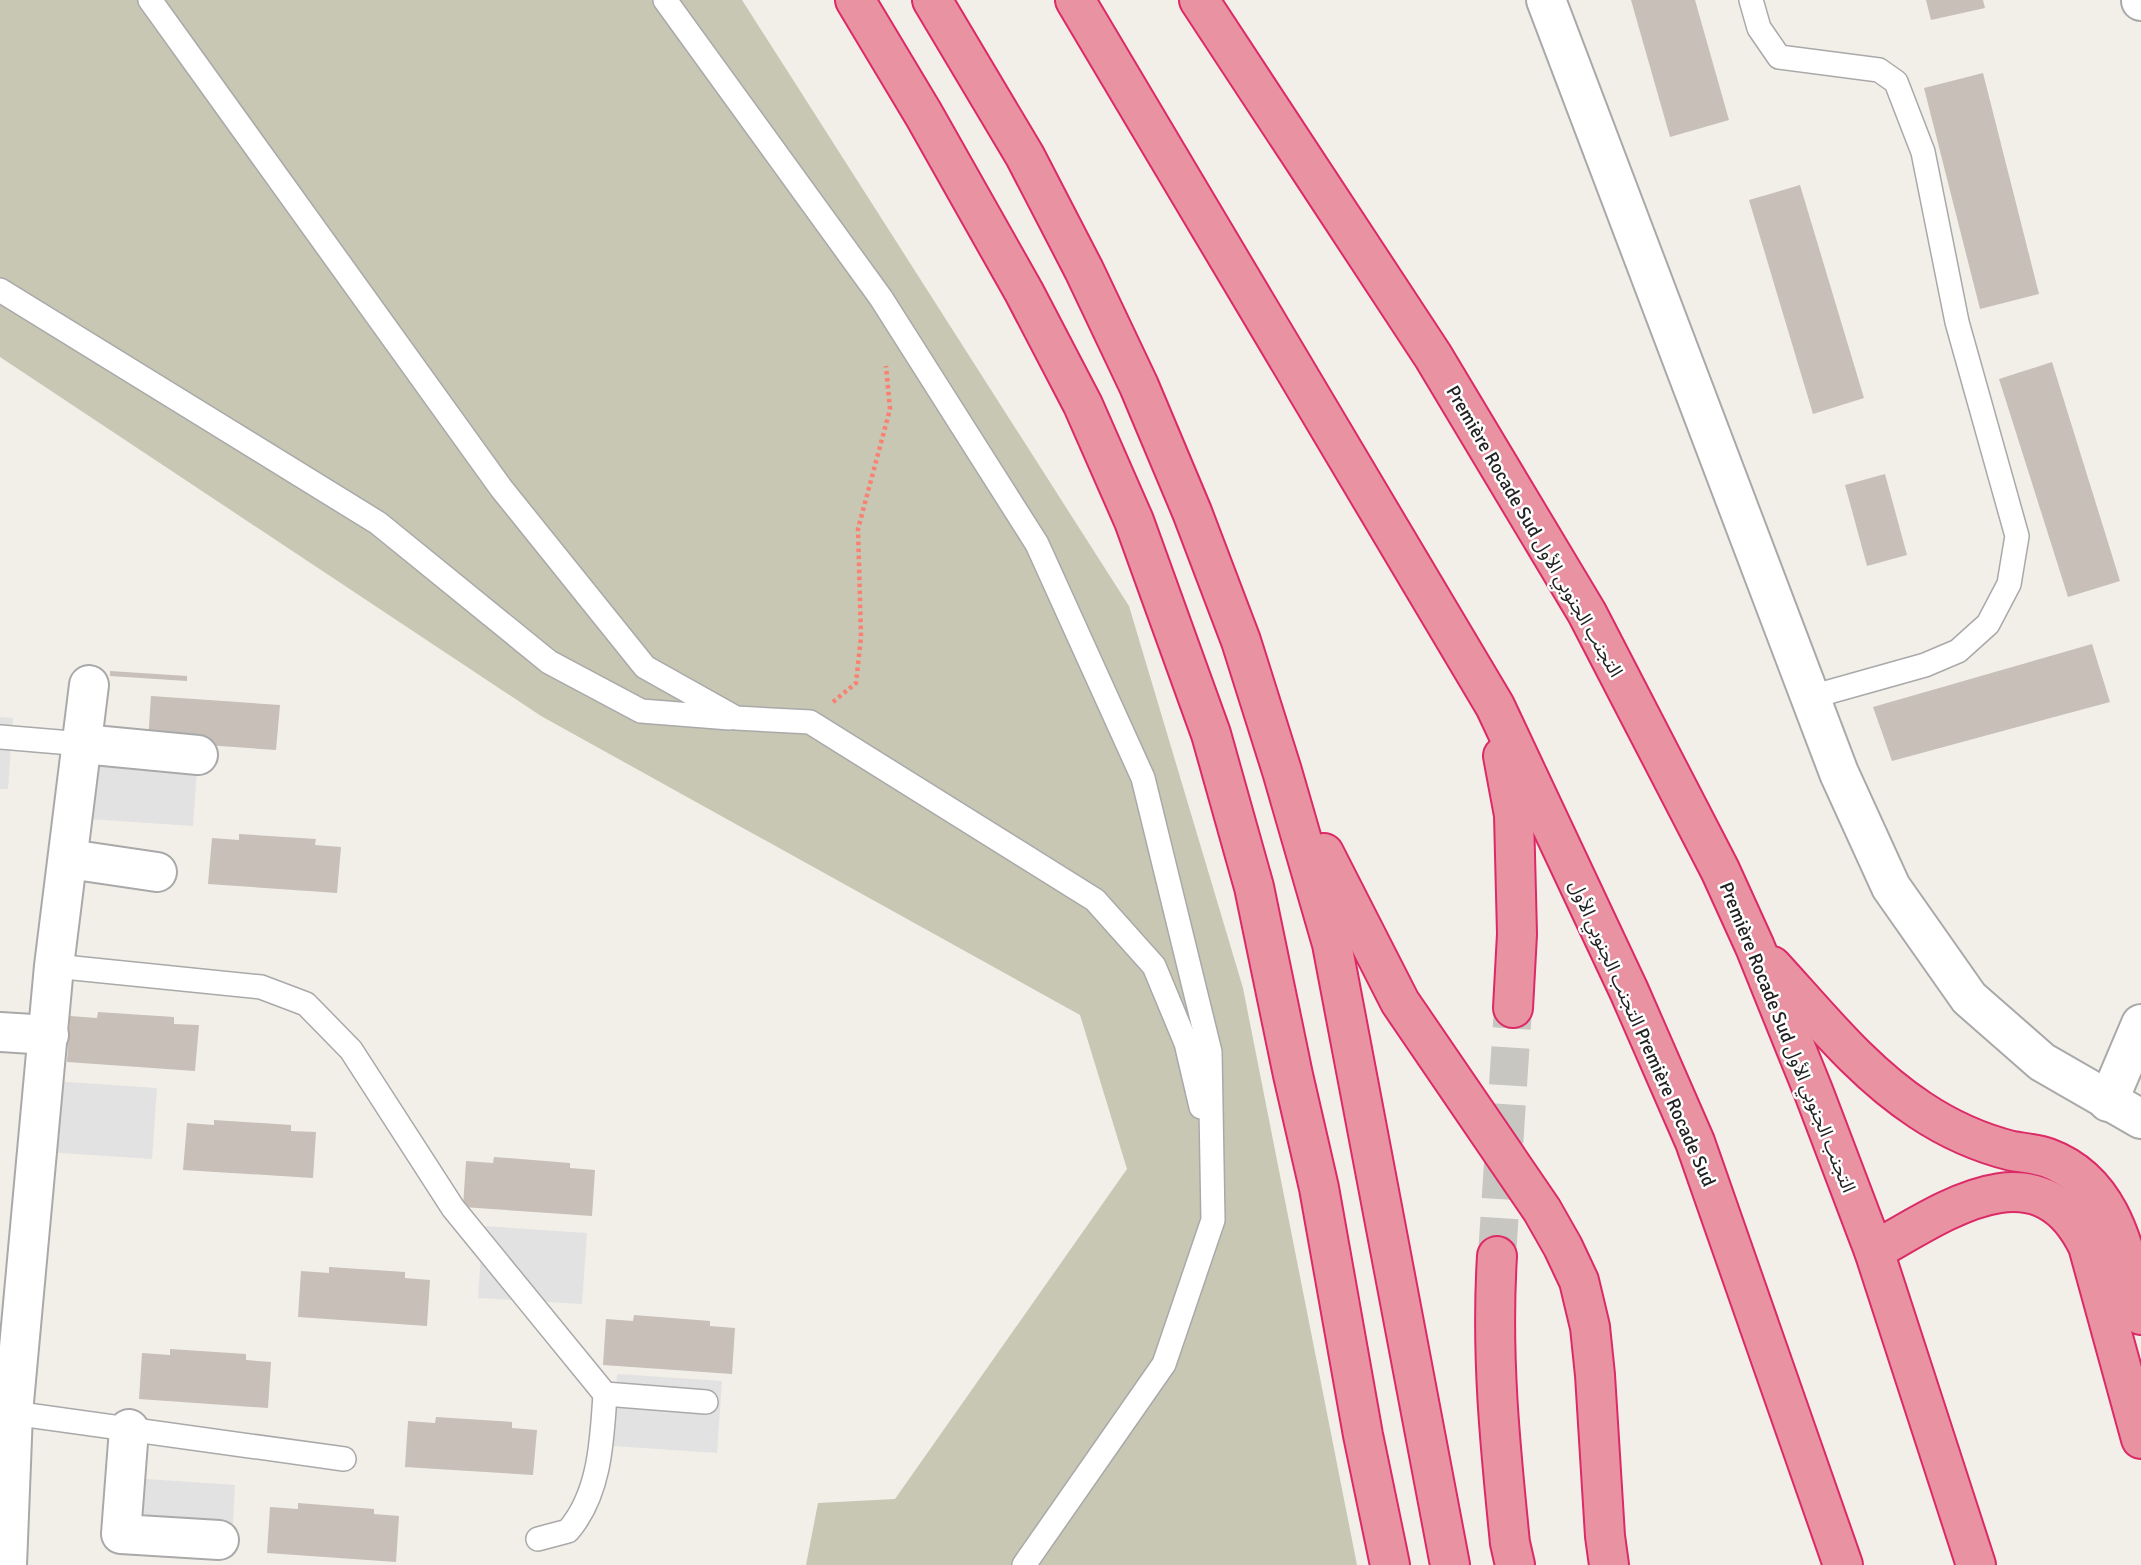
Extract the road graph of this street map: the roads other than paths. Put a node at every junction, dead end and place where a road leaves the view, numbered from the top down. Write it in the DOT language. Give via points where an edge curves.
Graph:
graph roads {
  1 [pos="150,0"];
  2 [pos="665,0"];
  3 [pos="855,0"];
  4 [pos="932,0"];
  5 [pos="1075,0"];
  6 [pos="1199,0"];
  7 [pos="1546,0"];
  8 [pos="1751,0"];
  9 [pos="0,290"];
  10 [pos="89,685"];
  11 [pos="1811,697"];
  12 [pos="1495,706"];
  13 [pos="736,718"];
  14 [pos="0,737"];
  15 [pos="83,744"];
  16 [pos="198,755"];
  17 [pos="1282,771"];
  18 [pos="69,859"];
  19 [pos="157,872"];
  20 [pos="1755,947"];
  21 [pos="54,966"];
  22 [pos="1513,1008"];
  23 [pos="2141,1024"];
  24 [pos="0,1032"];
  25 [pos="49,1035"];
  26 [pos="2125,1110"];
  27 [pos="1211,1150"];
  28 [pos="1874,1251"];
  29 [pos="1497,1256"];
  30 [pos="2141,1315"];
  31 [pos="605,1394"];
  32 [pos="706,1402"];
  33 [pos="13,1413"];
  34 [pos="130,1429"];
  35 [pos="2141,1439"];
  36 [pos="344,1459"];
  37 [pos="538,1539"];
  38 [pos="219,1540"];
  39 [pos="7,1565"];
  40 [pos="1024,1565"];
  41 [pos="1390,1565"];
  42 [pos="1450,1565"];
  43 [pos="1515,1565"];
  44 [pos="1609,1565"];
  45 [pos="1843,1565"];
  46 [pos="1976,1565"];
  1 -- 13 [label="lane" via="501,488 645,667"];
  2 -- 27 [label="lane" via="881,299 1037,544 1143,778 1210,1052"];
  3 -- 41 [label="highway" via="1017,280 1083,405 1134,521 1211,734 1254,887 1319,1188"];
  4 -- 17 [label="highway" via="1025,156 1139,386 1231,615"];
  5 -- 12 [label="highway"];
  6 -- 20 [label="highway, Première Rocade Sud التجنب الجنوبي الأول" via="1433,356 1587,613"];
  7 -- 11 [label="street"];
  8 -- 11 [label="lane" via="1759,28 1779,57 1879,71 1896,82 1923,152 1957,323 2017,536 2009,584 1989,624 1958,651 1925,665"];
  9 -- 13 [label="lane" via="378,523 549,662 641,711"];
  10 -- 15 [label="street"];
  11 -- 26 [label="street" via="1839,773 1891,887 1969,998 2042,1062"];
  12 -- 22 [label="highway" via="1514,815 1517,934"];
  12 -- 45 [label="highway, التجنب الجنوبي الأول Première Rocade Sud" via="1695,1142"];
  13 -- 27 [label="lane" via="810,722 1095,900 1154,966 1186,1043"];
  14 -- 15 [label="lane"];
  15 -- 16 [label="street"];
  15 -- 18 [label="street"];
  17 -- 42 [label="highway" via="1332,944"];
  17 -- 44 [label="highway" via="1400,1002 1542,1210 1579,1281 1591,1339"];
  18 -- 19 [label="street"];
  18 -- 21 [label="street"];
  20 -- 28 [label="highway, Première Rocade Sud التجنب الجنوبي الأول"];
  20 -- 30 [label="highway" via="1871,1072 1921,1112 1979,1140 2049,1158 2083,1179 2109,1209"];
  21 -- 25 [label="street"];
  21 -- 31 [label="lane" via="261,987 306,1004 351,1050 453,1208"];
  23 -- 26 [label="street"];
  24 -- 25 [label="street"];
  25 -- 33 [label="street"];
  27 -- 40 [label="lane" via="1213,1220 1164,1364"];
  28 -- 35 [label="highway" via="1936,1217 1999,1192 2021,1191 2063,1209 2088,1246"];
  28 -- 46 [label="highway"];
  29 -- 43 [label="highway" via="1496,1396"];
  31 -- 32 [label="lane"];
  31 -- 37 [label="lane" via="589,1500 568,1531"];
  33 -- 34 [label="lane"];
  33 -- 39 [label="street"];
  34 -- 36 [label="lane"];
  34 -- 38 [label="street" via="121,1534"];
}
